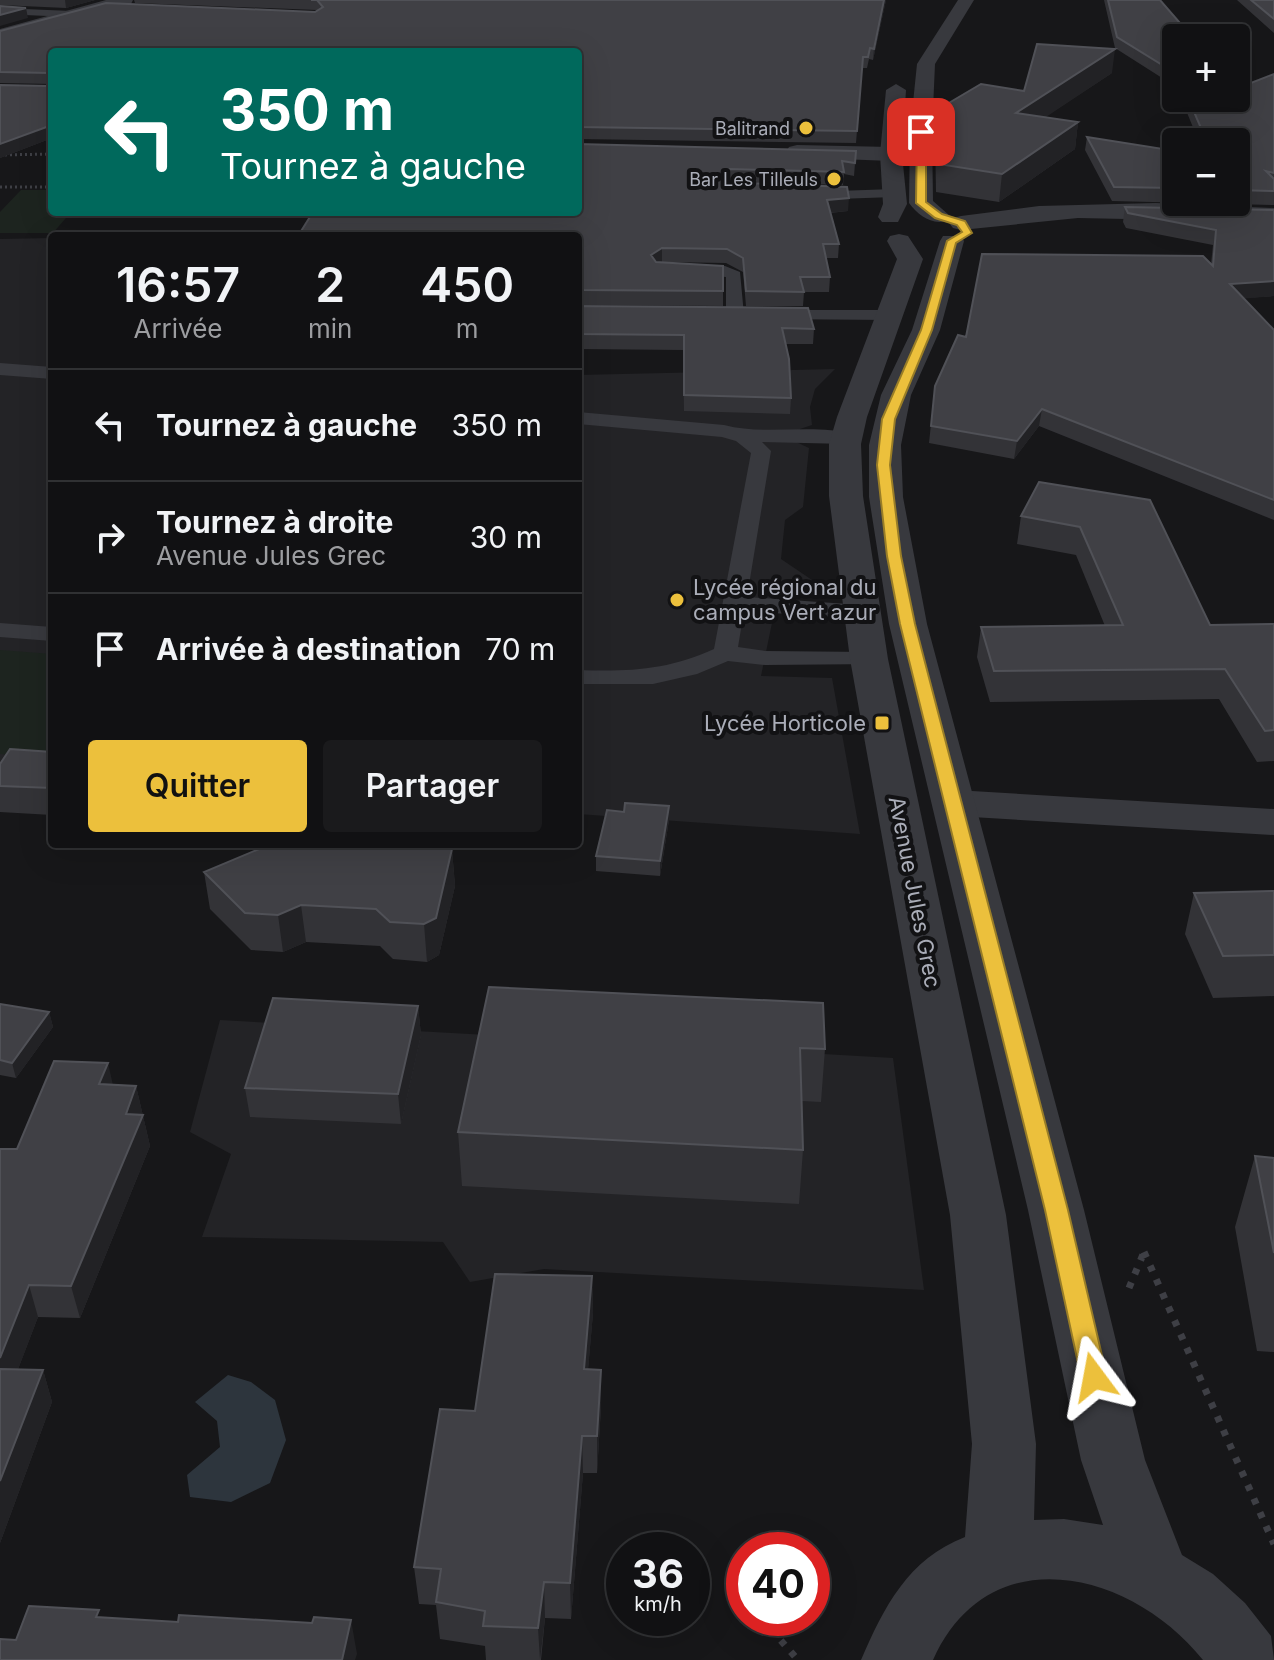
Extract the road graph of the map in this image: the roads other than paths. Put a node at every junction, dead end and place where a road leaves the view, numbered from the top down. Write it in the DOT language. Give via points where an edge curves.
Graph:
graph roads {
  1 [pos="945,0"];
  2 [pos="966,0"];
  3 [pos="126,4"];
  4 [pos="0,11"];
  5 [pos="72,14"];
  6 [pos="927,24"];
  7 [pos="0,34"];
  8 [pos="898,76"];
  9 [pos="781,152"];
  10 [pos="891,154"];
  11 [pos="789,191"];
  12 [pos="894,193"];
  13 [pos="1274,215"];
  14 [pos="950,227"];
  15 [pos="895,229"];
  16 [pos="678,270"];
  17 [pos="891,315"];
  18 [pos="0,369"];
  19 [pos="48,373"];
  20 [pos="582,418"];
  21 [pos="743,437"];
  22 [pos="847,438"];
  23 [pos="733,603"];
  24 [pos="862,612"];
  25 [pos="0,630"];
  26 [pos="48,634"];
  27 [pos="725,653"];
  28 [pos="869,659"];
  29 [pos="582,677"];
  30 [pos="955,803"];
  31 [pos="1274,822"];
  32 [pos="997,1555"];
  33 [pos="1155,1576"];
  34 [pos="1247,1644"];
  35 [pos="897,1660"];
  1 -- 6 [label="street"];
  2 -- 14 [label="street" via="926,64 921,132 921,203"];
  3 -- 5 [label="street"];
  4 -- 5 [label="lane"];
  5 -- 7 [label="street"];
  8 -- 10 [label="street, Avenue Jules Grec"];
  9 -- 10 [label="street"];
  10 -- 12 [label="street, Avenue Jules Grec"];
  11 -- 12 [label="lane"];
  12 -- 15 [label="street, Avenue Jules Grec"];
  13 -- 14 [label="street" via="1135,209 1000,217"];
  14 -- 15 [label="street" via="926,244"];
  14 -- 30 [label="street" via="926,330 889,419 884,465 908,624"];
  15 -- 17 [label="street, Avenue Jules Grec" via="910,259"];
  16 -- 17 [label="lane" via="734,275 727,315"];
  17 -- 22 [label="street, Avenue Jules Grec"];
  18 -- 19 [label="lane"];
  20 -- 21 [label="lane"];
  21 -- 22 [label="lane"];
  21 -- 23 [label="lane" via="761,451"];
  22 -- 24 [label="street, Avenue Jules Grec" via="846,496"];
  23 -- 24 [label="lane"];
  23 -- 27 [label="lane"];
  24 -- 28 [label="street, Avenue Jules Grec"];
  25 -- 26 [label="lane"];
  27 -- 28 [label="lane"];
  27 -- 29 [label="lane" via="677,674 624,681"];
  28 -- 32 [label="street, Avenue Jules Grec" via="978,1215 1004,1444"];
  30 -- 31 [label="street"];
  30 -- 33 [label="street" via="1113,1460"];
  32 -- 33 [label="street" via="1048,1548 1101,1555"];
  32 -- 35 [label="street" via="960,1572 929,1597 907,1629"];
  33 -- 34 [label="street"];
}
